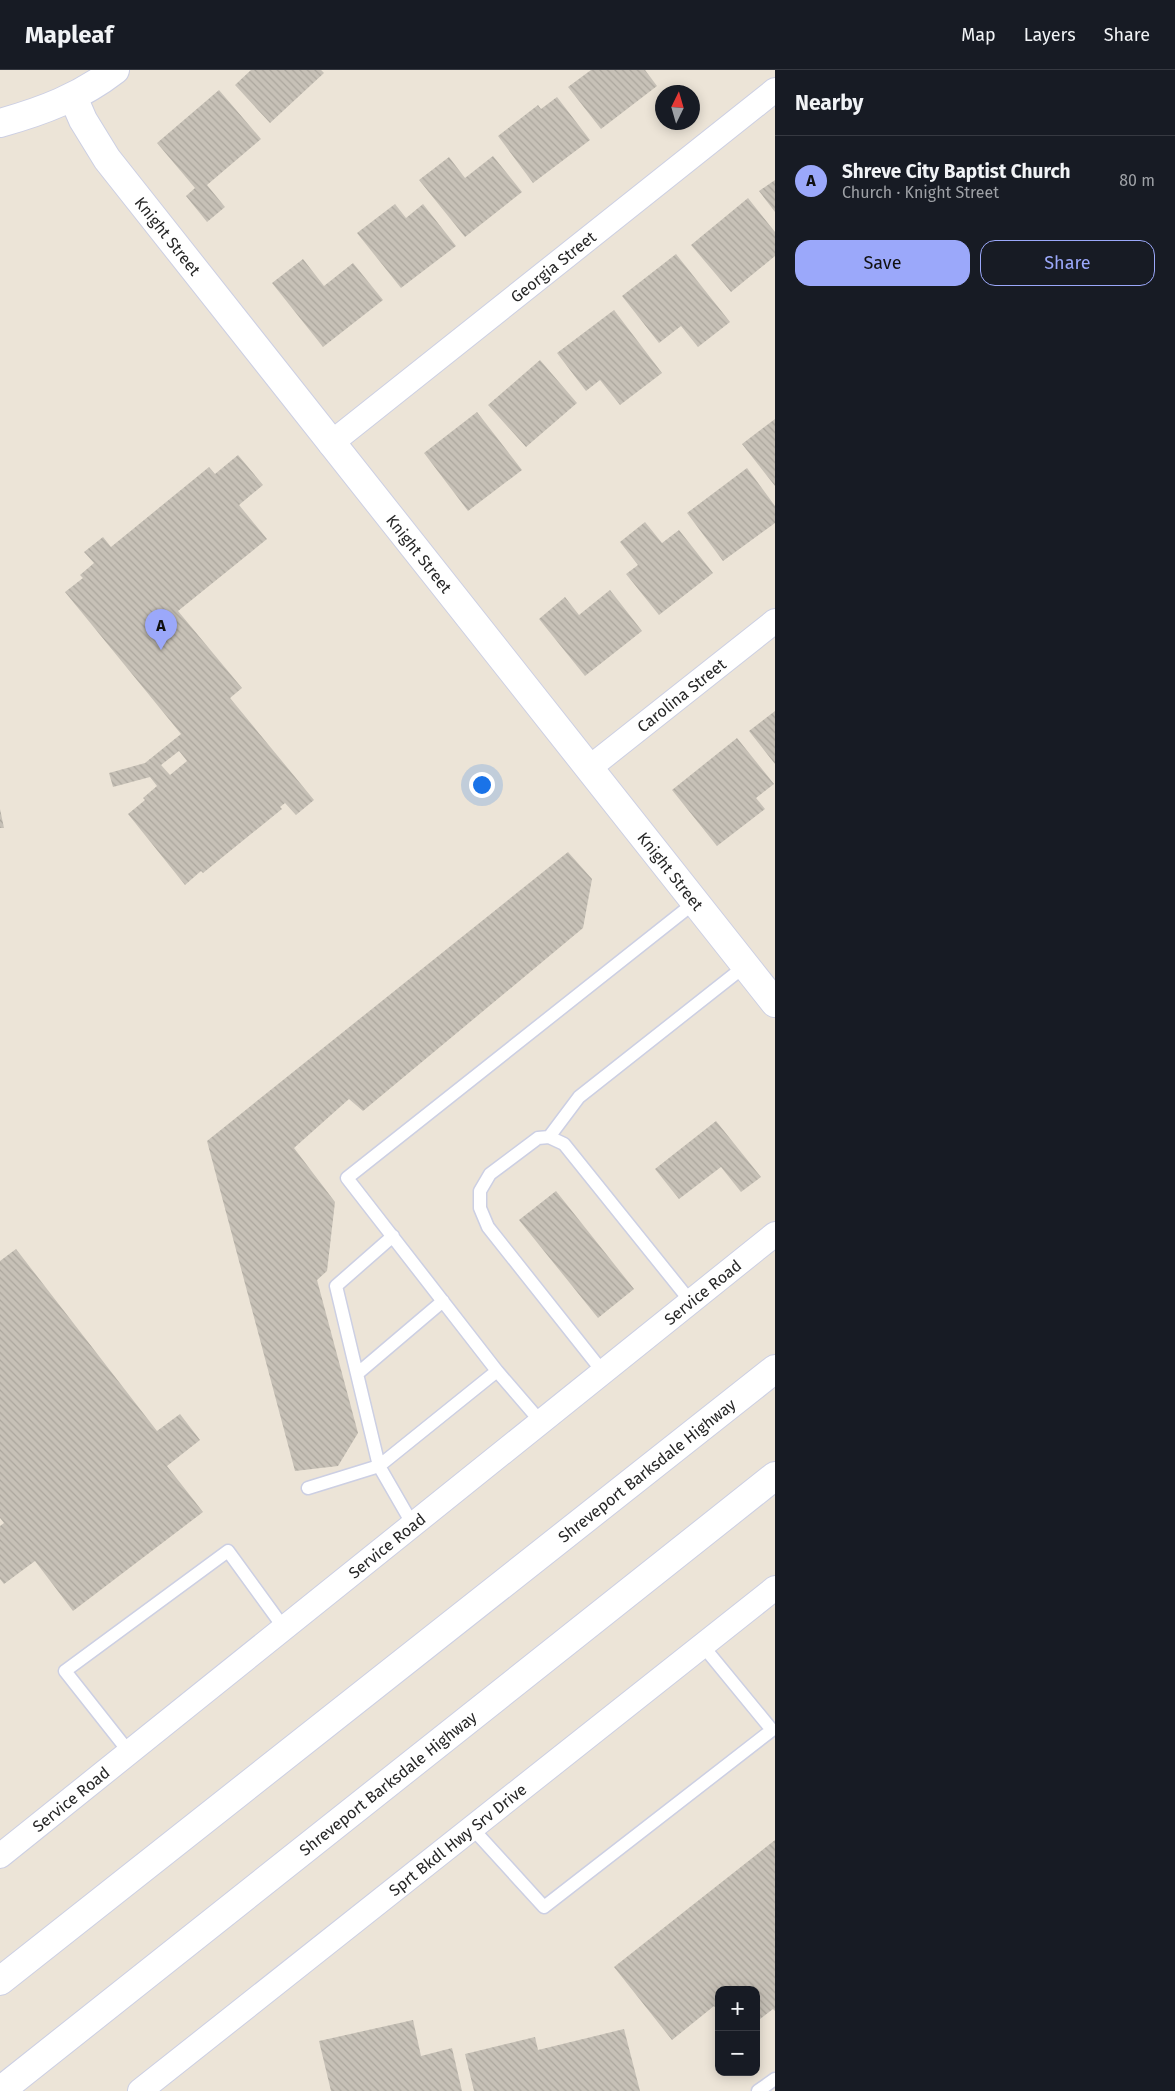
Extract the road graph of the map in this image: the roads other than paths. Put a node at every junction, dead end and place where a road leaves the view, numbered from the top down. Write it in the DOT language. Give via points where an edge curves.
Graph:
graph roads {
  1 [pos="115,70"];
  2 [pos="775,90"];
  3 [pos="73,97"];
  4 [pos="0,123"];
  5 [pos="330,444"];
  6 [pos="775,621"];
  7 [pos="588,769"];
  8 [pos="694,903"];
  9 [pos="745,966"];
  10 [pos="775,1004"];
  11 [pos="549,1137"];
  12 [pos="775,1234"];
  13 [pos="392,1236"];
  14 [pos="443,1301"];
  15 [pos="691,1302"];
  16 [pos="775,1369"];
  17 [pos="498,1371"];
  18 [pos="603,1372"];
  19 [pos="357,1374"];
  20 [pos="541,1422"];
  21 [pos="379,1466"];
  22 [pos="775,1476"];
  23 [pos="308,1488"];
  24 [pos="413,1525"];
  25 [pos="775,1588"];
  26 [pos="284,1628"];
  27 [pos="703,1646"];
  28 [pos="129,1752"];
  29 [pos="472,1828"];
  30 [pos="0,1856"];
  31 [pos="0,1981"];
  32 [pos="775,2079"];
  33 [pos="0,2091"];
  34 [pos="140,2091"];
  35 [pos="758,2091"];
  1 -- 3 [label="main road"];
  2 -- 5 [label="street, Georgia Street"];
  3 -- 4 [label="main road" via="40,112"];
  3 -- 5 [label="main road, Knight Street" via="82,120 107,160"];
  5 -- 7 [label="main road, Knight Street"];
  6 -- 7 [label="street, Carolina Street"];
  7 -- 8 [label="main road, Knight Street"];
  8 -- 9 [label="main road, Knight Street"];
  8 -- 13 [label="lane" via="347,1178"];
  9 -- 10 [label="main road, Knight Street"];
  9 -- 11 [label="lane" via="579,1097"];
  11 -- 15 [label="lane" via="564,1144"];
  11 -- 18 [label="lane" via="538,1138 490,1174 480,1191 480,1208 488,1227"];
  12 -- 15 [label="street, Service Road"];
  13 -- 14 [label="lane"];
  13 -- 19 [label="lane" via="336,1286"];
  14 -- 17 [label="lane"];
  14 -- 19 [label="lane"];
  15 -- 18 [label="street, Service Road"];
  16 -- 31 [label="main road, Shreveport Barksdale Highway"];
  17 -- 20 [label="lane"];
  17 -- 21 [label="lane"];
  18 -- 20 [label="street, Service Road"];
  19 -- 21 [label="lane"];
  20 -- 24 [label="street, Service Road"];
  21 -- 23 [label="lane"];
  21 -- 24 [label="lane"];
  22 -- 33 [label="main road, Shreveport Barksdale Highway"];
  24 -- 26 [label="street, Service Road"];
  25 -- 27 [label="street, Sprt Bkdl Hwy Srv Drive"];
  26 -- 28 [label="street, Service Road"];
  26 -- 28 [label="lane" via="228,1551 65,1671"];
  27 -- 29 [label="street, Sprt Bkdl Hwy Srv Drive"];
  27 -- 29 [label="lane" via="772,1730 544,1906"];
  28 -- 30 [label="street, Service Road"];
  29 -- 34 [label="street, Sprt Bkdl Hwy Srv Drive"];
  32 -- 35 [label="lane"];
}
